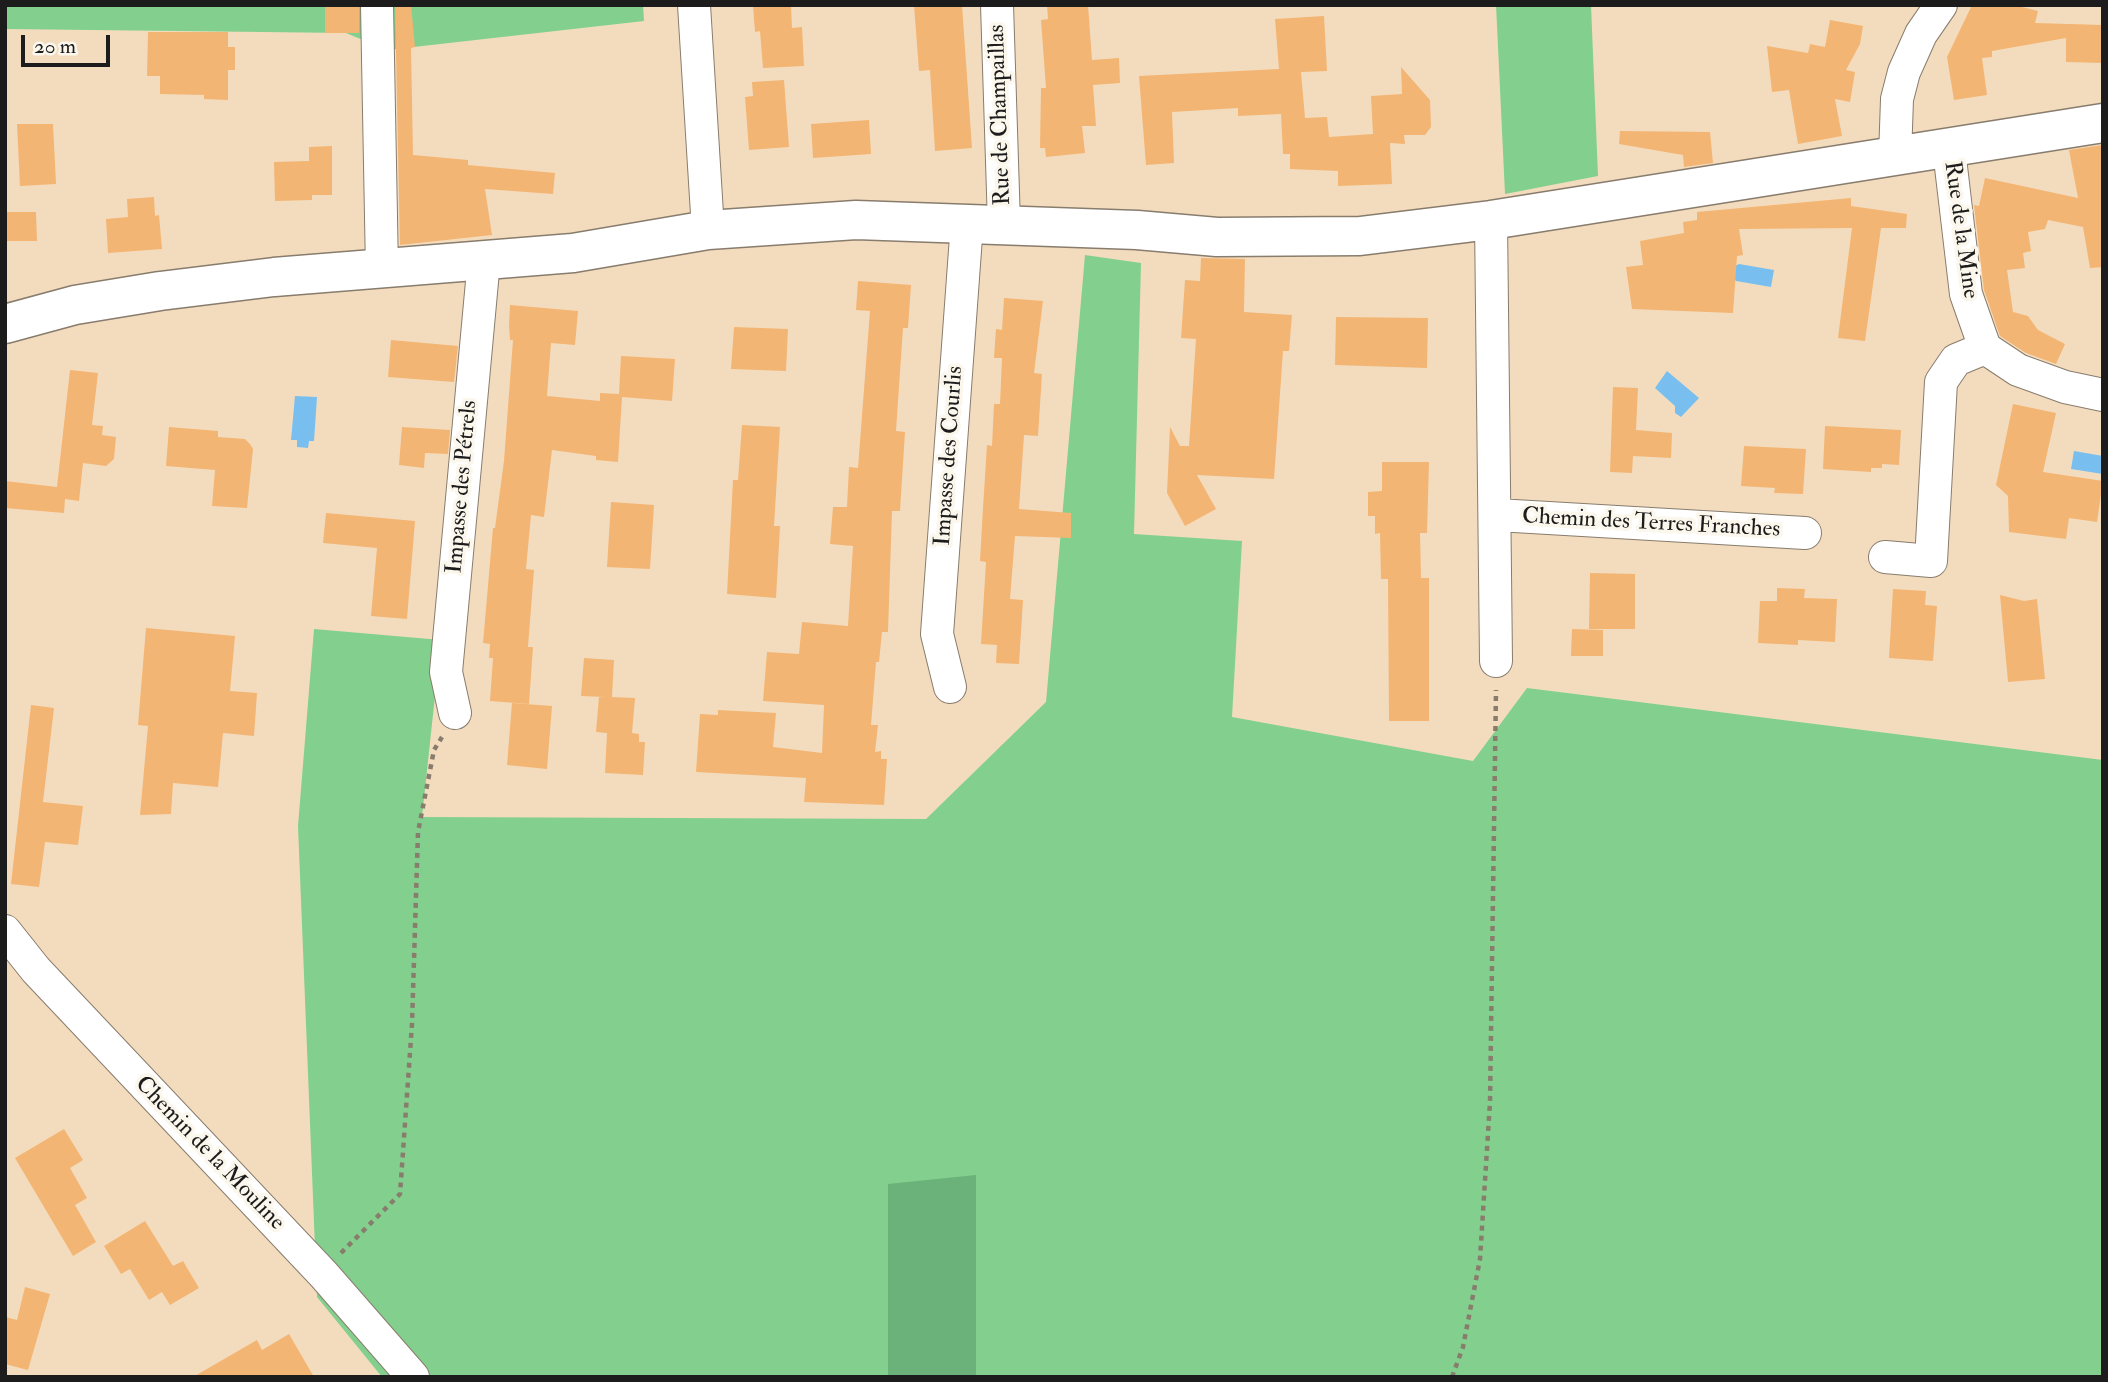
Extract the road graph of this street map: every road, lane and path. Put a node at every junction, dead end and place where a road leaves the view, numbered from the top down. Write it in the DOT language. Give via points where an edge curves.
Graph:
graph roads {
  1 [pos="377,5"];
  2 [pos="694,5"];
  3 [pos="997,5"];
  4 [pos="1941,5"];
  5 [pos="2103,123"];
  6 [pos="1949,150"];
  7 [pos="1895,157"];
  8 [pos="1491,220"];
  9 [pos="986,224"];
  10 [pos="708,230"];
  11 [pos="484,261"];
  12 [pos="382,270"];
  13 [pos="5,324"];
  14 [pos="1985,348"];
  15 [pos="2103,395"];
  16 [pos="1497,514"];
  17 [pos="1805,533"];
  18 [pos="1885,558"];
  19 [pos="1496,661"];
  20 [pos="950,687"];
  21 [pos="455,713"];
  22 [pos="5,932"];
  23 [pos="324,1275"];
  24 [pos="413,1377"];
  25 [pos="1452,1377"];
  1 -- 12 [label="street"];
  2 -- 10 [label="street"];
  3 -- 9 [label="street, Rue de Champaillas"];
  4 -- 7 [label="street" via="1904,72 1897,99"];
  5 -- 6 [label="main road"];
  6 -- 7 [label="main road"];
  6 -- 14 [label="street, Rue de la Mine" via="1966,294"];
  7 -- 8 [label="main road"];
  8 -- 9 [label="main road" via="1360,236 1277,238"];
  8 -- 16 [label="street, Chemin des Terres Franches"];
  9 -- 10 [label="main road" via="856,220"];
  9 -- 20 [label="street, Impasse des Courlis" via="937,634"];
  10 -- 11 [label="main road" via="573,253"];
  11 -- 12 [label="main road"];
  11 -- 21 [label="street, Impasse des Pétrels" via="446,672"];
  12 -- 13 [label="main road" via="160,291 75,305"];
  14 -- 15 [label="street" via="2018,370"];
  14 -- 18 [label="street" via="1956,360 1941,382 1931,561"];
  16 -- 17 [label="street, Chemin des Terres Franches"];
  16 -- 19 [label="street, Chemin des Terres Franches"];
  19 -- 25 [label="path" via="1488,1141 1480,1258 1463,1347"];
  21 -- 23 [label="path" via="434,750 418,832 412,1024 400,1194"];
  22 -- 23 [label="street, Chemin de la Mouline" via="92,1031"];
  23 -- 24 [label="street, Chemin de la Mouline"];
}
